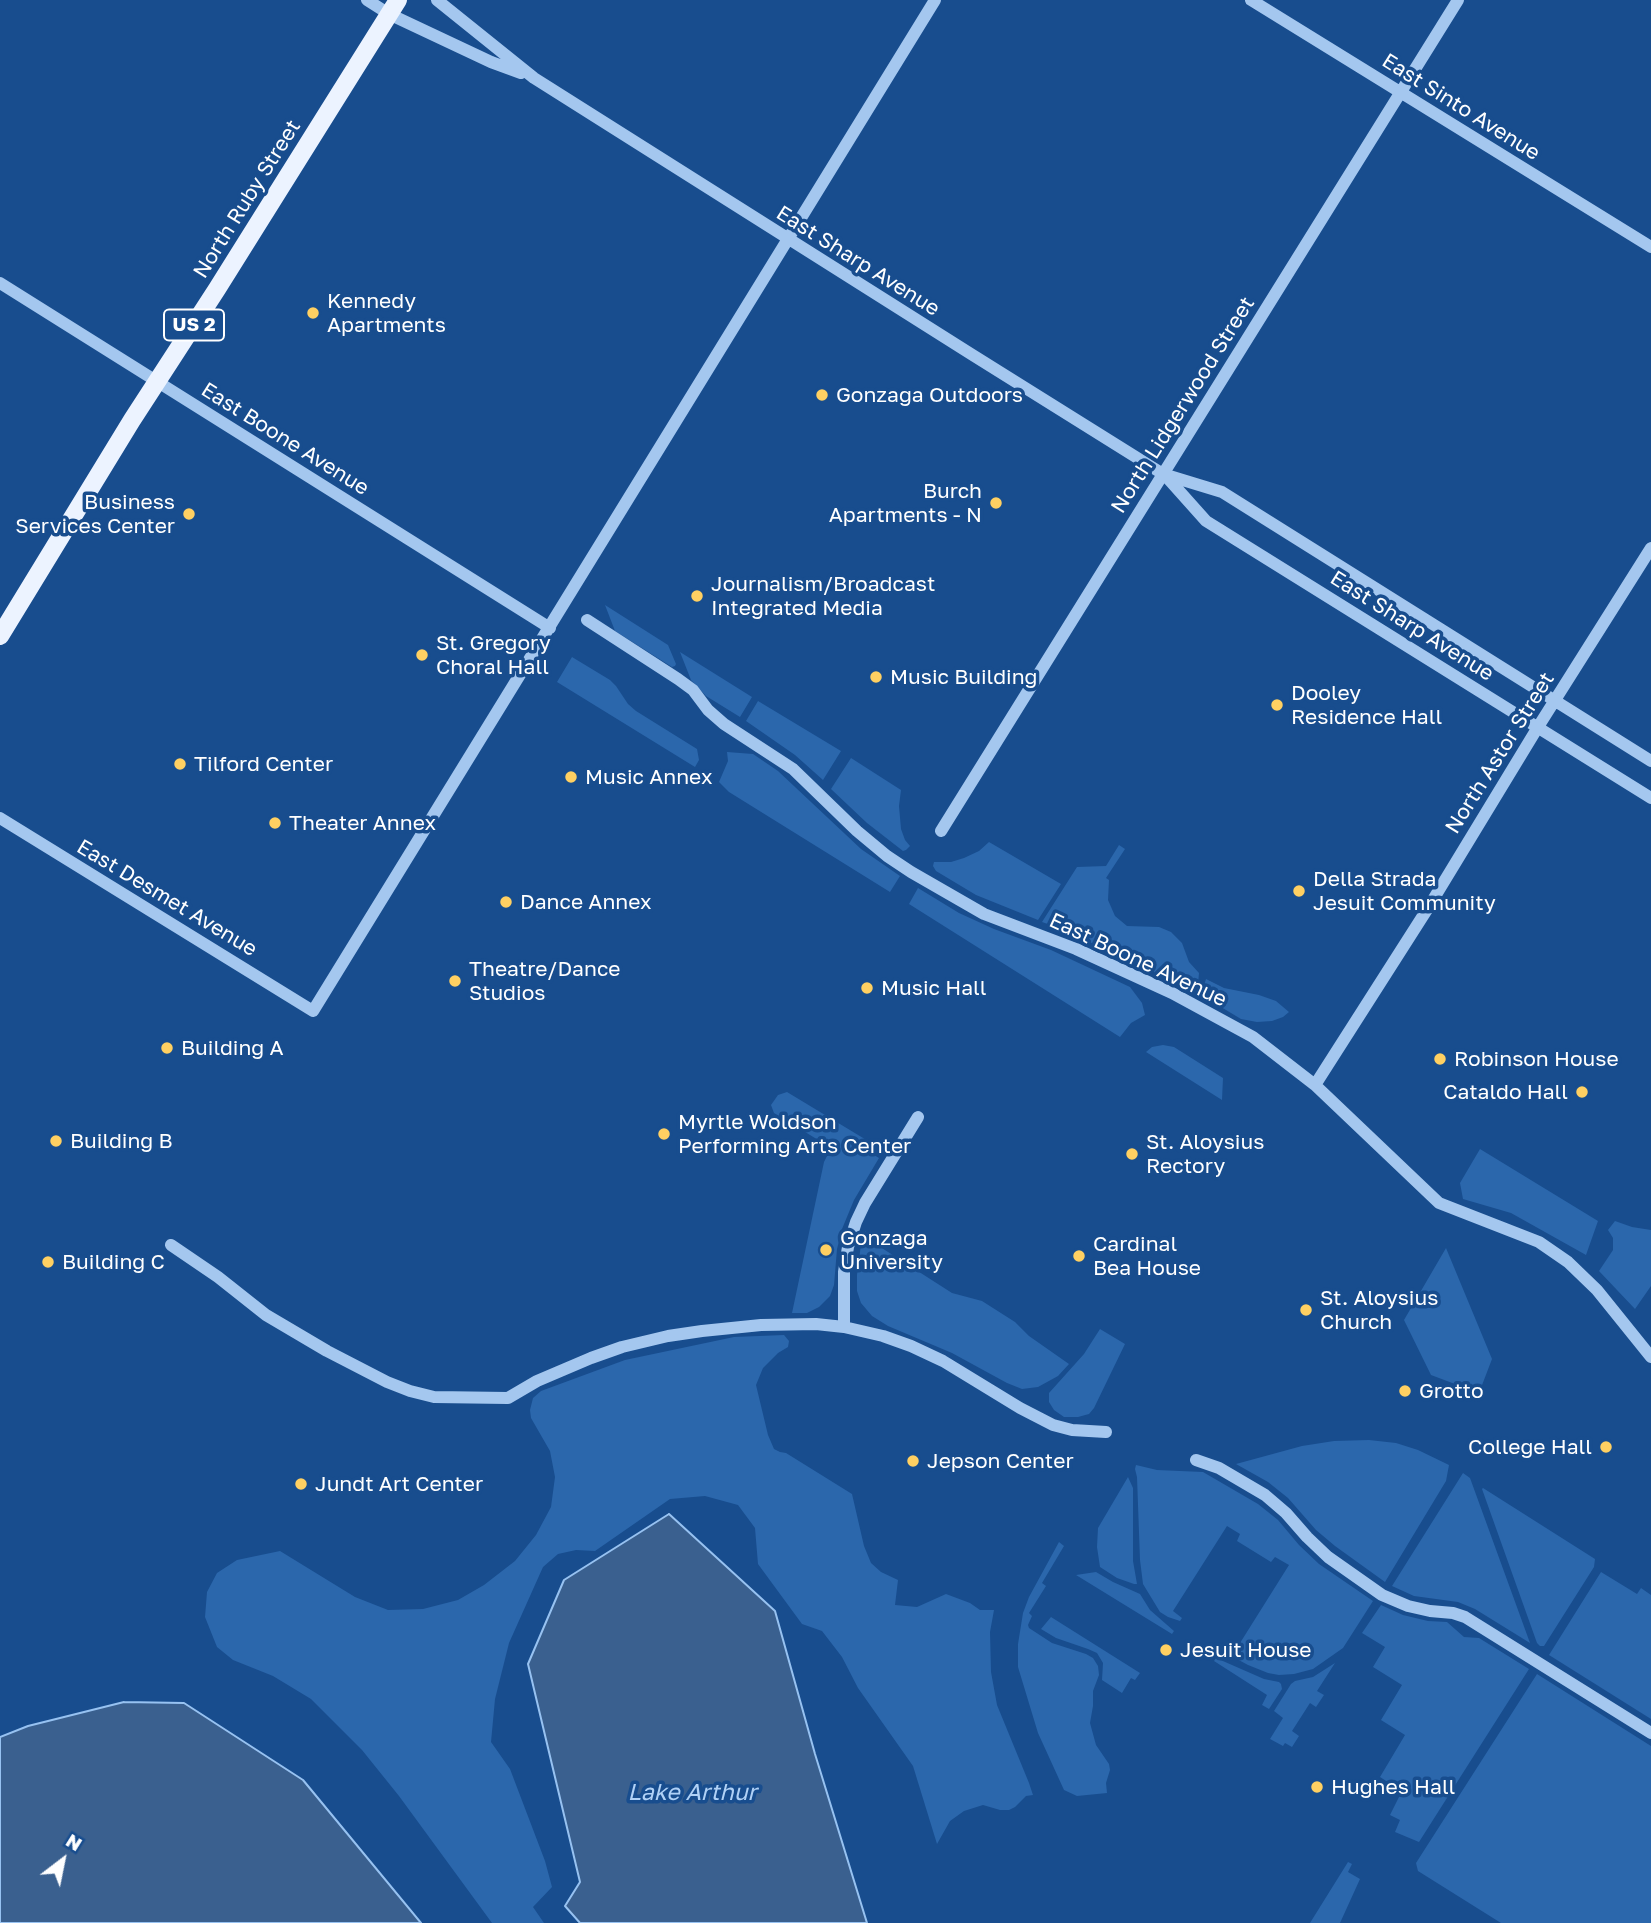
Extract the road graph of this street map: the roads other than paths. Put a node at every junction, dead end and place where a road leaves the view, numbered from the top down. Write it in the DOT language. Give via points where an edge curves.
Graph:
graph roads {
  1 [pos="367,0"];
  2 [pos="437,0"];
  3 [pos="935,0"];
  4 [pos="1251,0"];
  5 [pos="1458,0"];
  6 [pos="393,7"];
  7 [pos="534,78"];
  8 [pos="1401,92"];
  9 [pos="789,239"];
  10 [pos="1651,247"];
  11 [pos="0,283"];
  12 [pos="157,381"];
  13 [pos="1163,474"];
  14 [pos="1651,548"];
  15 [pos="587,620"];
  16 [pos="550,628"];
  17 [pos="0,636"];
  18 [pos="1554,701"];
  19 [pos="1538,726"];
  20 [pos="1651,761"];
  21 [pos="1651,798"];
  22 [pos="0,818"];
  23 [pos="941,831"];
  24 [pos="1315,1086"];
  25 [pos="918,1117"];
  26 [pos="171,1245"];
  27 [pos="844,1327"];
  28 [pos="1651,1357"];
  29 [pos="1106,1432"];
  30 [pos="1196,1460"];
  31 [pos="1651,1733"];
  1 -- 6 [label="street, East Sharp Avenue"];
  2 -- 7 [label="street, East Sharp Avenue"];
  3 -- 9 [label="street"];
  4 -- 8 [label="street, East Sinto Avenue"];
  5 -- 8 [label="street, North Lidgerwood Street"];
  6 -- 7 [label="street, East Sharp Avenue" via="491,62"];
  6 -- 12 [label="main road, North Ruby Street / US 2"];
  7 -- 9 [label="street, East Sharp Avenue"];
  8 -- 10 [label="street, East Sinto Avenue"];
  8 -- 13 [label="street, North Lidgerwood Street"];
  9 -- 13 [label="street, East Sharp Avenue"];
  9 -- 16 [label="street"];
  11 -- 12 [label="street, East Boone Avenue"];
  12 -- 16 [label="street, East Boone Avenue"];
  12 -- 17 [label="main road, North Ruby Street / US 2"];
  13 -- 18 [label="street, East Sharp Avenue" via="1222,492"];
  13 -- 19 [label="street, East Sharp Avenue" via="1206,521"];
  13 -- 23 [label="street, North Lidgerwood Street"];
  14 -- 18 [label="street, North Astor Street"];
  15 -- 24 [label="street, East Boone Avenue" via="678,679 724,724 793,769 857,831 903,867 984,914 1076,949 1193,1003 1253,1037"];
  16 -- 22 [label="street, East Desmet Avenue" via="313,1011"];
  18 -- 19 [label="street, North Astor Street"];
  18 -- 20 [label="street, East Sharp Avenue"];
  19 -- 21 [label="street, East Sharp Avenue"];
  19 -- 24 [label="street, North Astor Street"];
  24 -- 28 [label="street, East Boone Avenue" via="1438,1203 1539,1242 1568,1262"];
  25 -- 27 [label="street" via="856,1222 844,1272"];
  26 -- 27 [label="street" via="266,1315 327,1351 387,1381 434,1396 508,1398 601,1354 679,1334 761,1325"];
  27 -- 29 [label="street" via="911,1346 1053,1424"];
  30 -- 31 [label="street" via="1265,1495 1328,1557 1382,1595 1408,1606 1465,1618"];
}
